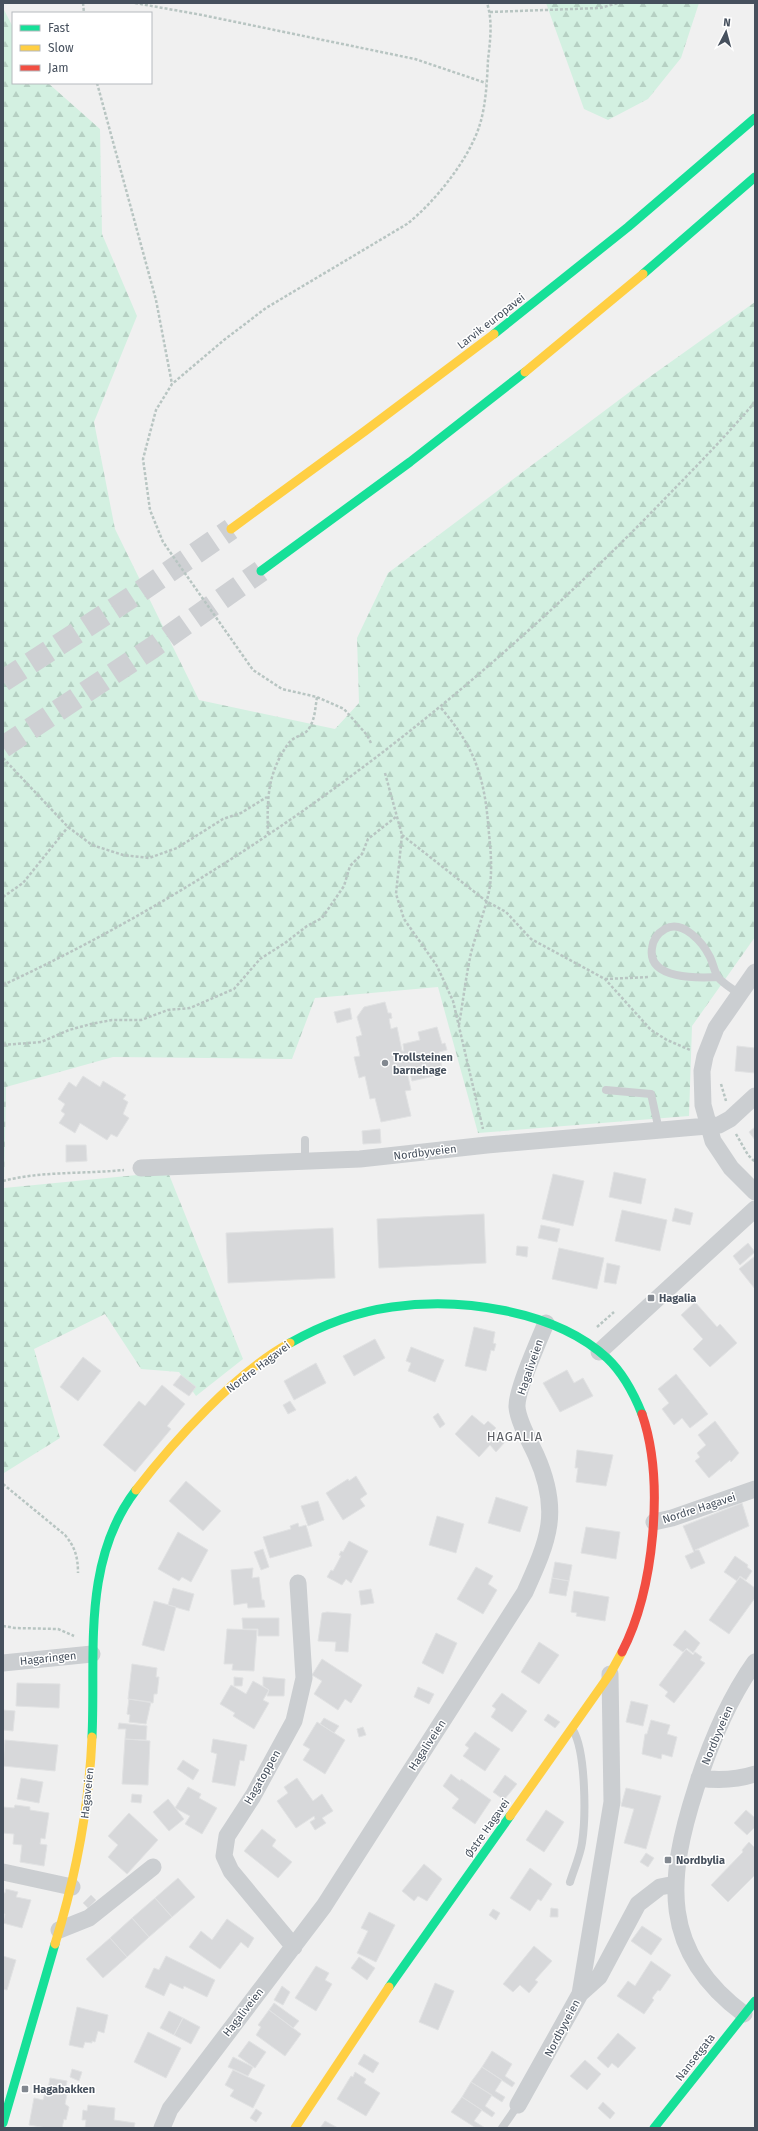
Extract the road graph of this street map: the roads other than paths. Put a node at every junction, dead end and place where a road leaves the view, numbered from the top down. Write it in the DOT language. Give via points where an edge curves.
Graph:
graph roads {
  1 [pos="755,118"];
  2 [pos="755,177"];
  3 [pos="231,529"];
  4 [pos="261,572"];
  5 [pos="755,972"];
  6 [pos="718,977"];
  7 [pos="739,994"];
  8 [pos="606,1090"];
  9 [pos="755,1096"];
  10 [pos="708,1126"];
  11 [pos="659,1130"];
  12 [pos="305,1140"];
  13 [pos="305,1161"];
  14 [pos="141,1168"];
  15 [pos="753,1184"];
  16 [pos="755,1209"];
  17 [pos="546,1323"];
  18 [pos="599,1352"];
  19 [pos="755,1489"];
  20 [pos="654,1522"];
  21 [pos="298,1583"];
  22 [pos="92,1654"];
  23 [pos="755,1662"];
  24 [pos="3,1663"];
  25 [pos="610,1674"];
  26 [pos="572,1728"];
  27 [pos="755,1774"];
  28 [pos="699,1778"];
  29 [pos="153,1868"];
  30 [pos="3,1872"];
  31 [pos="570,1882"];
  32 [pos="675,1884"];
  33 [pos="72,1887"];
  34 [pos="59,1930"];
  35 [pos="294,1947"];
  36 [pos="580,1994"];
  37 [pos="755,2001"];
  38 [pos="744,2014"];
  39 [pos="518,2105"];
  40 [pos="3,2124"];
  41 [pos="162,2128"];
  42 [pos="295,2128"];
  43 [pos="502,2128"];
  44 [pos="654,2128"];
  1 -- 3 [label="main road, Larvik europavei" via="638,217 461,360"];
  2 -- 4 [label="main road" via="498,393 414,459"];
  5 -- 7 [label="street"];
  6 -- 6 [label="lane" via="710,956 687,930 667,928 659,933 653,942 651,952 662,969 676,976 691,979"];
  6 -- 7 [label="lane"];
  7 -- 10 [label="street" via="716,1028 705,1056 702,1071 702,1105"];
  8 -- 11 [label="lane" via="651,1094"];
  9 -- 10 [label="street, Nordbyveien" via="730,1119 719,1125"];
  10 -- 11 [label="street, Nordbyveien"];
  10 -- 15 [label="street" via="713,1141 731,1168"];
  11 -- 13 [label="street, Nordbyveien" via="487,1144 360,1159"];
  12 -- 13 [label="lane"];
  13 -- 14 [label="street, Nordbyveien"];
  16 -- 18 [label="street"];
  17 -- 18 [label="main road, Nordre Hagavei" via="583,1338"];
  17 -- 22 [label="main road, Nordre Hagavei" via="508,1312 473,1306 427,1304 380,1308 328,1324 282,1347 216,1400 143,1481 119,1514 105,1547 99,1577"];
  17 -- 35 [label="street, Hagaliveien" via="522,1384 517,1407 546,1478 549,1492 550,1516 547,1537 539,1561 520,1598 324,1906"];
  18 -- 20 [label="main road, Nordre Hagavei" via="623,1375 639,1405 650,1440"];
  19 -- 20 [label="street, Nordre Hagavei"];
  20 -- 25 [label="main road, Østre Hagavei" via="639,1611 627,1642"];
  21 -- 35 [label="street, Hagatoppen" via="304,1678 294,1721 228,1836 224,1856 231,1871"];
  22 -- 24 [label="street, Hagaringen"];
  22 -- 33 [label="main road, Hagaveien" via="93,1714 90,1773 83,1831"];
  23 -- 28 [label="street, Nordbyveien" via="713,1738"];
  25 -- 26 [label="main road, Østre Hagavei"];
  25 -- 36 [label="street" via="612,1802"];
  26 -- 31 [label="lane" via="579,1746 584,1822 582,1844"];
  26 -- 42 [label="main road, Østre Hagavei" via="386,1992"];
  27 -- 28 [label="street" via="737,1780"];
  28 -- 32 [label="street, Nordbyveien" via="678,1850"];
  29 -- 34 [label="street" via="89,1918"];
  30 -- 33 [label="street"];
  32 -- 36 [label="street, Nordbyveien" via="660,1887 638,1904 599,1977"];
  32 -- 38 [label="street, Nordbyveien" via="676,1908 681,1931 691,1955 706,1980 725,2000"];
  33 -- 34 [label="main road, Hagaveien"];
  34 -- 40 [label="main road, Hagaveien"];
  35 -- 41 [label="street, Hagaliveien" via="170,2109"];
  36 -- 39 [label="street, Nordbyveien"];
  37 -- 38 [label="main road, Nansetgata"];
  38 -- 44 [label="main road, Nansetgata"];
  39 -- 43 [label="lane, Nordbyveien"];
}
